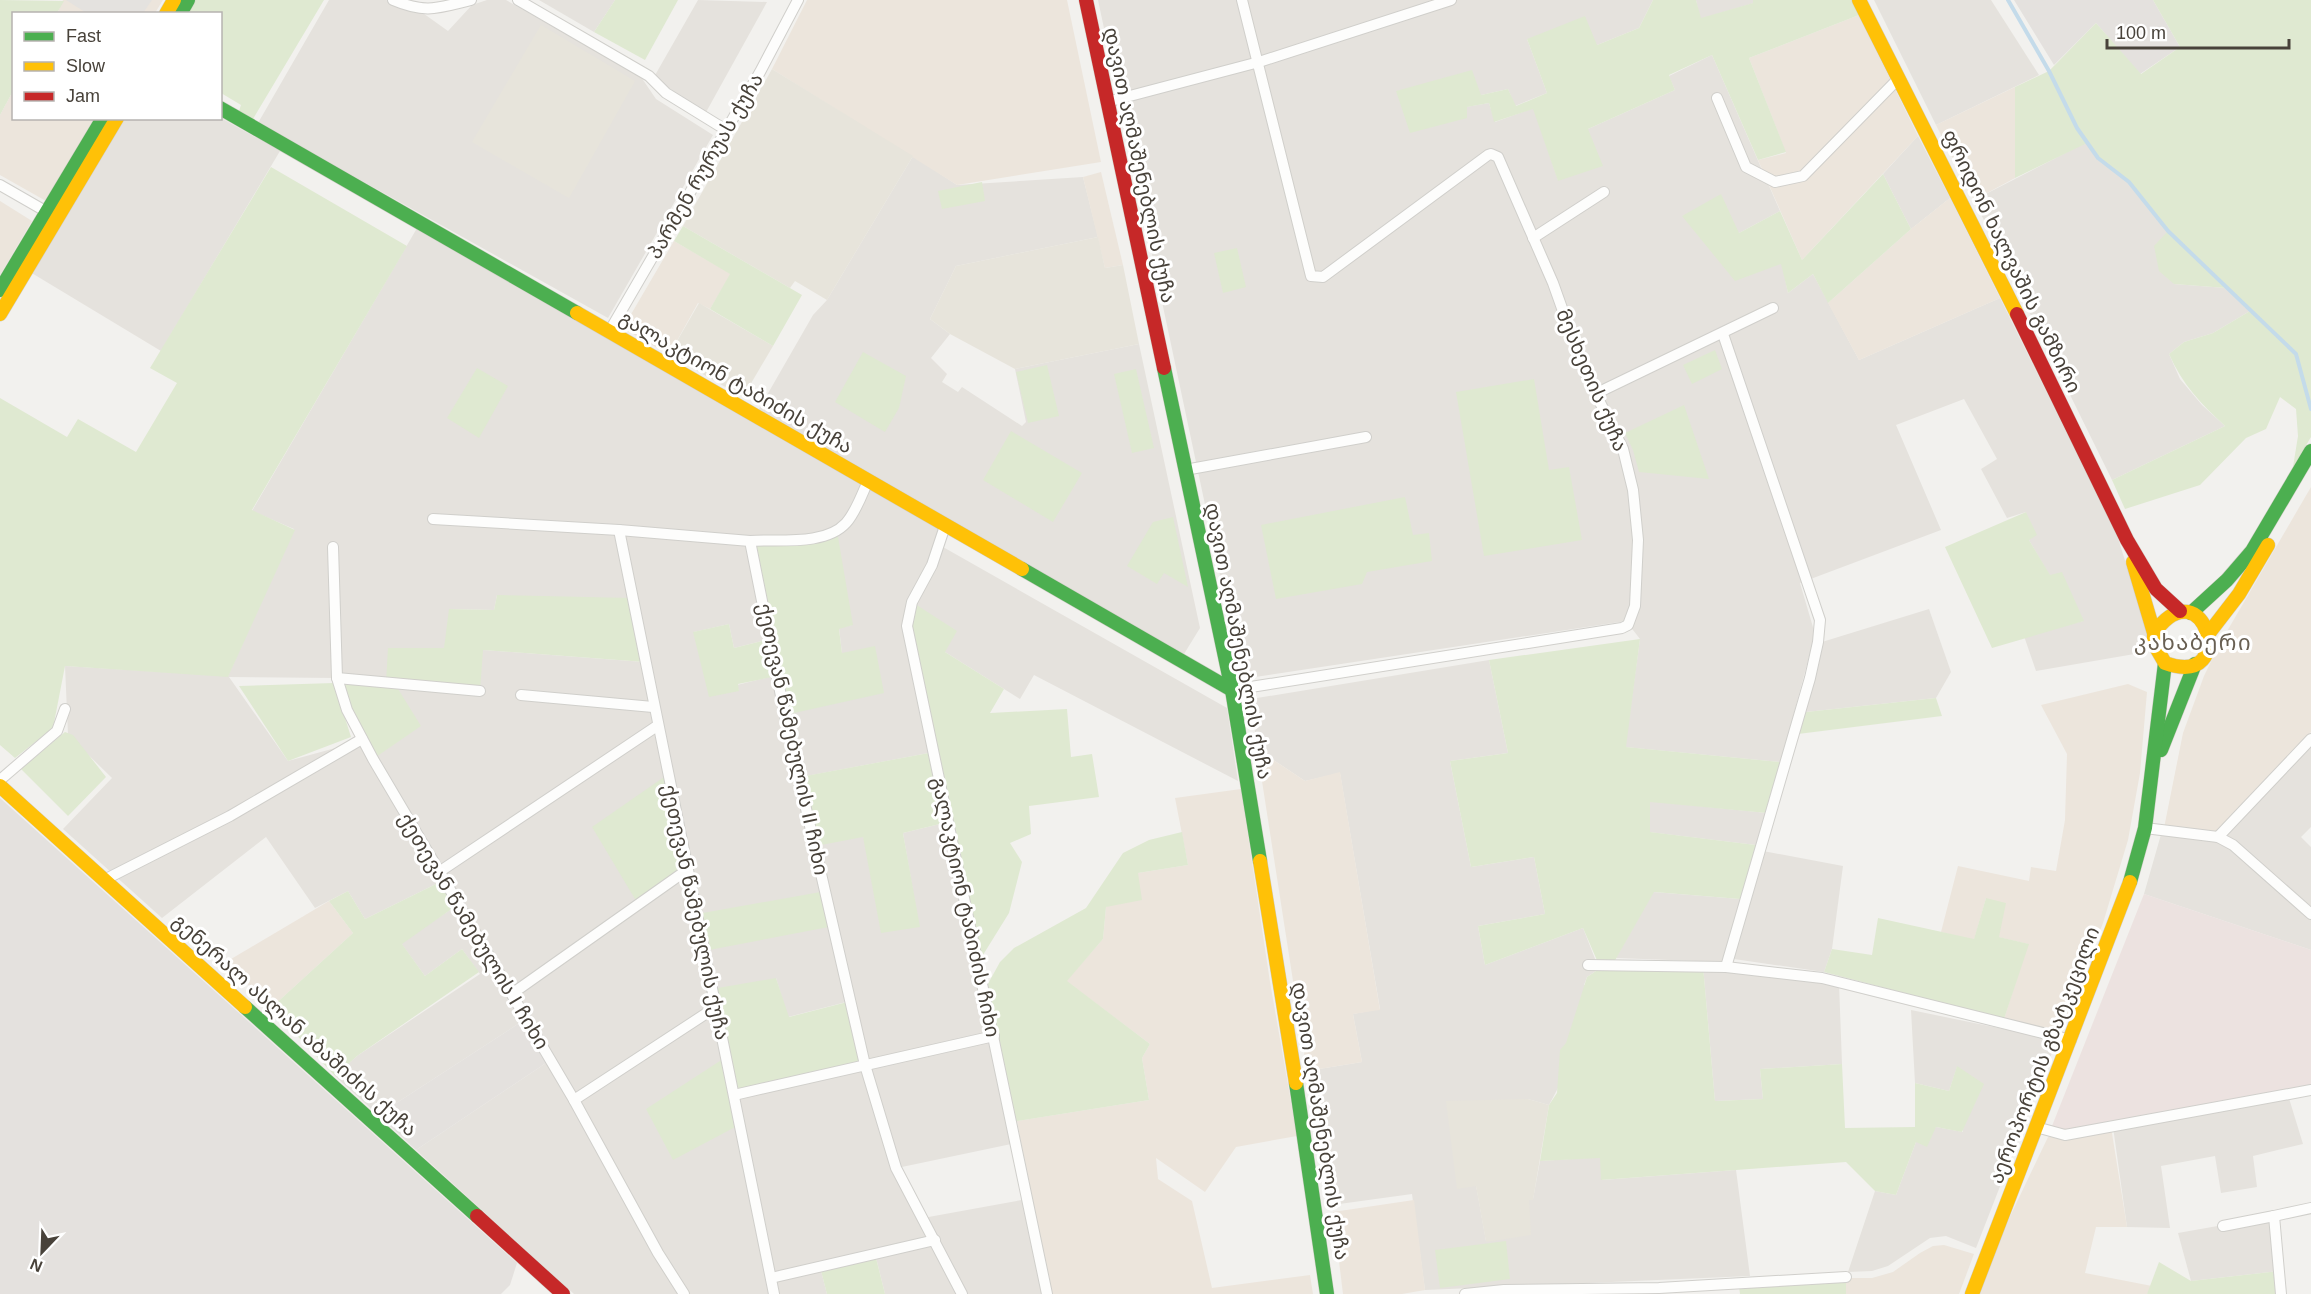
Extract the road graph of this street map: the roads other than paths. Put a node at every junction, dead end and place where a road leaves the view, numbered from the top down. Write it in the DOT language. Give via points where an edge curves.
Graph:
graph roads {
  1 [pos="393,0"];
  2 [pos="471,0"];
  3 [pos="518,0"];
  4 [pos="798,0"];
  5 [pos="1086,0"];
  6 [pos="1242,0"];
  7 [pos="1450,0"];
  8 [pos="1859,0"];
  9 [pos="1259,62"];
  10 [pos="1899,78"];
  11 [pos="1717,98"];
  12 [pos="1107,102"];
  13 [pos="222,109"];
  14 [pos="102,120"];
  15 [pos="116,120"];
  16 [pos="726,130"];
  17 [pos="0,185"];
  18 [pos="1604,192"];
  19 [pos="47,212"];
  20 [pos="1533,238"];
  21 [pos="0,291"];
  22 [pos="1773,308"];
  23 [pos="0,314"];
  24 [pos="609,332"];
  25 [pos="1723,334"];
  26 [pos="1595,394"];
  27 [pos="1366,437"];
  28 [pos="2310,453"];
  29 [pos="1185,470"];
  30 [pos="2311,473"];
  31 [pos="868,481"];
  32 [pos="433,519"];
  33 [pos="945,526"];
  34 [pos="619,530"];
  35 [pos="2127,540"];
  36 [pos="750,541"];
  37 [pos="333,547"];
  38 [pos="2186,612"];
  39 [pos="2154,633"];
  40 [pos="2209,633"];
  41 [pos="2165,663"];
  42 [pos="2195,664"];
  43 [pos="337,678"];
  44 [pos="1232,690"];
  45 [pos="480,691"];
  46 [pos="521,695"];
  47 [pos="653,707"];
  48 [pos="65,709"];
  49 [pos="657,726"];
  50 [pos="362,739"];
  51 [pos="2311,739"];
  52 [pos="0,780"];
  53 [pos="2151,780"];
  54 [pos="0,786"];
  55 [pos="2145,828"];
  56 [pos="2218,837"];
  57 [pos="687,870"];
  58 [pos="439,872"];
  59 [pos="104,880"];
  60 [pos="2311,914"];
  61 [pos="1588,965"];
  62 [pos="1726,967"];
  63 [pos="513,993"];
  64 [pos="716,1007"];
  65 [pos="994,1036"];
  66 [pos="2071,1040"];
  67 [pos="865,1065"];
  68 [pos="2311,1090"];
  69 [pos="734,1095"];
  70 [pos="574,1100"];
  71 [pos="2037,1127"];
  72 [pos="2311,1208"];
  73 [pos="2274,1216"];
  74 [pos="2223,1227"];
  75 [pos="935,1240"];
  76 [pos="1846,1277"];
  77 [pos="771,1278"];
  78 [pos="563,1294"];
  79 [pos="684,1294"];
  80 [pos="774,1294"];
  81 [pos="963,1294"];
  82 [pos="1047,1294"];
  83 [pos="1327,1294"];
  84 [pos="1465,1294"];
  85 [pos="1972,1294"];
  86 [pos="2281,1294"];
  1 -- 2 [label="street" via="418,10 445,8"];
  3 -- 16 [label="street" via="649,76 666,93"];
  4 -- 16 [label="street, პარმენ რურუას ქუჩა"];
  5 -- 12 [label="main road, დავით აღმაშენებლის ქუჩა"];
  6 -- 9 [label="street"];
  7 -- 9 [label="street"];
  8 -- 10 [label="main road, ფრიდონ ხალვაშის გამზირი"];
  9 -- 12 [label="street"];
  9 -- 20 [label="street, მესხეთის ქუჩა" via="1311,276 1323,277 1491,154 1498,157"];
  10 -- 11 [label="street" via="1803,176 1775,182 1746,167"];
  10 -- 35 [label="main road, ფრიდონ ხალვაშის გამზირი"];
  12 -- 29 [label="main road, დავით აღმაშენებლის ქუჩა"];
  13 -- 24 [label="main road, გალაკტიონ ტაბიძის ქუჩა"];
  14 -- 19 [label="main road"];
  15 -- 23 [label="main road"];
  16 -- 24 [label="street, პარმენ რურუას ქუჩა"];
  17 -- 19 [label="street"];
  18 -- 20 [label="street"];
  19 -- 21 [label="main road"];
  20 -- 26 [label="street, მესხეთის ქუჩა"];
  22 -- 25 [label="street"];
  24 -- 31 [label="main road, გალაკტიონ ტაბიძის ქუჩა"];
  25 -- 26 [label="street"];
  25 -- 62 [label="street" via="1820,620 1810,678"];
  26 -- 44 [label="street, მესხეთის ქუჩა" via="1623,449 1633,490 1638,540 1635,606 1628,625"];
  27 -- 29 [label="street"];
  28 -- 38 [label="main road" via="2252,551 2227,580"];
  29 -- 44 [label="main road, დავით აღმაშენებლის ქუჩა"];
  30 -- 40 [label="main road" via="2239,594"];
  31 -- 33 [label="main road, გალაკტიონ ტაბიძის ქუჩა"];
  31 -- 36 [label="street" via="848,521 837,531 816,538"];
  32 -- 34 [label="street"];
  33 -- 44 [label="main road, გალაკტიონ ტაბიძის ქუჩა"];
  33 -- 65 [label="street, გალაკტიონ ტაბიძის ჩიხი" via="933,565 912,602 907,626"];
  34 -- 36 [label="street"];
  34 -- 47 [label="street, ქეთევან წამებულის ქუჩა"];
  35 -- 38 [label="main road" via="2156,589"];
  35 -- 39 [label="main road"];
  36 -- 67 [label="street, ქეთევან წამებულის II ჩიხი"];
  37 -- 43 [label="street, ქეთევან წამებულის I ჩიხი"];
  38 -- 39 [label="main road" via="2168,615"];
  38 -- 40 [label="main road" via="2205,624"];
  39 -- 41 [label="main road" via="2156,650"];
  40 -- 42 [label="main road" via="2207,651"];
  41 -- 42 [label="main road" via="2185,668"];
  41 -- 53 [label="main road, აეროპორტის გზატკეცილი"];
  42 -- 53 [label="main road, აეროპორტის გზატკეცილი"];
  43 -- 45 [label="street"];
  43 -- 50 [label="street, ქეთევან წამებულის I ჩიხი"];
  44 -- 83 [label="main road, დავით აღმაშენებლის ქუჩა"];
  46 -- 47 [label="street"];
  47 -- 49 [label="street, ქეთევან წამებულის ქუჩა"];
  48 -- 52 [label="street" via="57,731"];
  49 -- 57 [label="street, ქეთევან წამებულის ქუჩა"];
  49 -- 58 [label="street"];
  50 -- 58 [label="street, ქეთევან წამებულის I ჩიხი"];
  50 -- 59 [label="street" via="246,807"];
  51 -- 56 [label="street"];
  53 -- 55 [label="main road, აეროპორტის გზატკეცილი"];
  54 -- 59 [label="main road, გენერალ ასლან აბაშიძის ქუჩა"];
  55 -- 56 [label="street"];
  55 -- 66 [label="main road, აეროპორტის გზატკეცილი" via="2126,898"];
  56 -- 60 [label="street" via="2234,845"];
  57 -- 63 [label="street"];
  57 -- 64 [label="street, ქეთევან წამებულის ქუჩა"];
  58 -- 63 [label="street, ქეთევან წამებულის I ჩიხი"];
  59 -- 78 [label="main road, გენერალ ასლან აბაშიძის ქუჩა"];
  61 -- 62 [label="street"];
  62 -- 66 [label="street" via="1822,978"];
  63 -- 70 [label="street, ქეთევან წამებულის I ჩიხი"];
  64 -- 69 [label="street, ქეთევან წამებულის ქუჩა"];
  64 -- 70 [label="street"];
  65 -- 67 [label="street"];
  65 -- 82 [label="street, გალაკტიონ ტაბიძის ჩიხი"];
  66 -- 71 [label="main road, აეროპორტის გზატკეცილი"];
  67 -- 69 [label="street"];
  67 -- 75 [label="street, ქეთევან წამებულის II ჩიხი" via="896,1168"];
  68 -- 71 [label="street" via="2065,1135"];
  69 -- 77 [label="street, ქეთევან წამებულის ქუჩა"];
  70 -- 79 [label="street, ქეთევან წამებულის I ჩიხი"];
  71 -- 85 [label="main road, აეროპორტის გზატკეცილი"];
  72 -- 73 [label="street"];
  73 -- 74 [label="street"];
  73 -- 86 [label="street"];
  75 -- 77 [label="street"];
  75 -- 81 [label="street, ქეთევან წამებულის II ჩიხი"];
  76 -- 84 [label="street"];
  77 -- 80 [label="street, ქეთევან წამებულის ქუჩა"];
}
